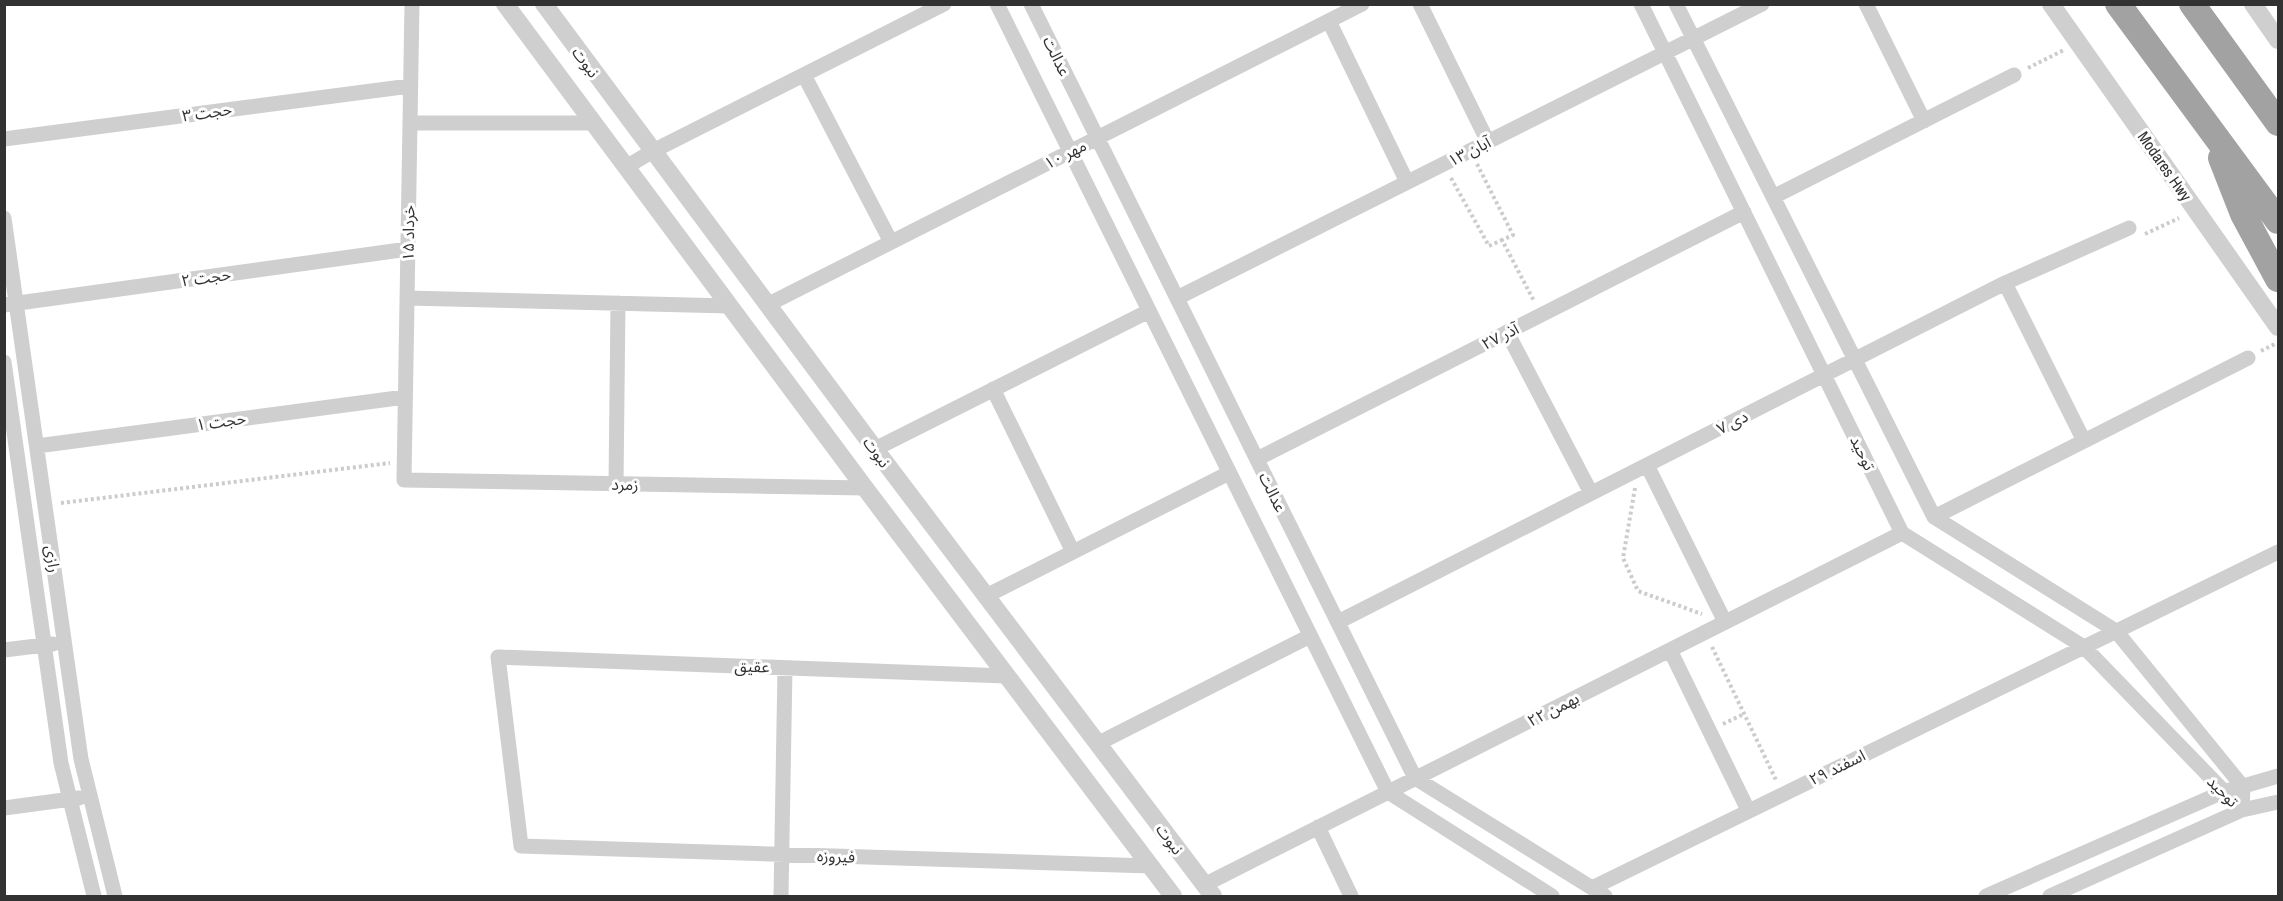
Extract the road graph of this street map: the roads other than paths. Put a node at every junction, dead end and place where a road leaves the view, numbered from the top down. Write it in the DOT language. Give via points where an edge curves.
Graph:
graph roads {
  1 [pos="412,4"];
  2 [pos="505,4"];
  3 [pos="544,4"];
  4 [pos="944,4"];
  5 [pos="997,4"];
  6 [pos="1031,4"];
  7 [pos="1362,4"];
  8 [pos="1420,4"];
  9 [pos="1641,4"];
  10 [pos="1676,4"];
  11 [pos="1762,4"];
  12 [pos="1866,4"];
  13 [pos="2051,4"];
  14 [pos="2118,4"];
  15 [pos="2192,4"];
  16 [pos="2253,4"];
  17 [pos="1329,21"];
  18 [pos="1694,39"];
  19 [pos="2278,40"];
  20 [pos="1665,53"];
  21 [pos="804,75"];
  22 [pos="2014,75"];
  23 [pos="410,86"];
  24 [pos="1924,121"];
  25 [pos="410,123"];
  26 [pos="593,123"];
  27 [pos="2278,123"];
  28 [pos="2209,127"];
  29 [pos="1098,138"];
  30 [pos="4,139"];
  31 [pos="1488,142"];
  32 [pos="653,151"];
  33 [pos="1070,152"];
  34 [pos="626,167"];
  35 [pos="1407,182"];
  36 [pos="1773,197"];
  37 [pos="1744,212"];
  38 [pos="4,218"];
  39 [pos="2278,221"];
  40 [pos="2129,228"];
  41 [pos="891,242"];
  42 [pos="408,249"];
  43 [pos="2278,279"];
  44 [pos="2005,283"];
  45 [pos="407,298"];
  46 [pos="1177,298"];
  47 [pos="618,303"];
  48 [pos="10,304"];
  49 [pos="767,305"];
  50 [pos="729,306"];
  51 [pos="1149,311"];
  52 [pos="2278,327"];
  53 [pos="1507,332"];
  54 [pos="2248,358"];
  55 [pos="1855,360"];
  56 [pos="4,362"];
  57 [pos="1824,375"];
  58 [pos="993,389"];
  59 [pos="405,397"];
  60 [pos="2084,441"];
  61 [pos="37,446"];
  62 [pos="875,449"];
  63 [pos="1257,459"];
  64 [pos="404,461"];
  65 [pos="1642,467"];
  66 [pos="40,470"];
  67 [pos="12,472"];
  68 [pos="1229,473"];
  69 [pos="616,484"];
  70 [pos="864,488"];
  71 [pos="1592,493"];
  72 [pos="1934,517"];
  73 [pos="1902,533"];
  74 [pos="1073,552"];
  75 [pos="2278,552"];
  76 [pos="986,596"];
  77 [pos="1338,622"];
  78 [pos="1725,622"];
  79 [pos="2116,631"];
  80 [pos="1310,636"];
  81 [pos="65,642"];
  82 [pos="45,645"];
  83 [pos="2084,647"];
  84 [pos="4,650"];
  85 [pos="1670,650"];
  86 [pos="785,668"];
  87 [pos="1006,676"];
  88 [pos="1098,744"];
  89 [pos="2278,776"];
  90 [pos="1415,778"];
  91 [pos="2243,787"];
  92 [pos="1388,792"];
  93 [pos="2223,792"];
  94 [pos="90,796"];
  95 [pos="70,799"];
  96 [pos="2278,802"];
  97 [pos="4,808"];
  98 [pos="1748,810"];
  99 [pos="2242,810"];
  100 [pos="1318,827"];
  101 [pos="521,846"];
  102 [pos="782,854"];
  103 [pos="1150,866"];
  104 [pos="108,870"];
  105 [pos="89,874"];
  106 [pos="1592,888"];
  107 [pos="1208,891"];
  108 [pos="94,897"];
  109 [pos="115,897"];
  110 [pos="782,897"];
  111 [pos="1173,897"];
  112 [pos="1351,897"];
  113 [pos="1552,897"];
  114 [pos="1605,897"];
  115 [pos="1986,897"];
  116 [pos="2050,897"];
  1 -- 23 [label="street, ۱۵ خرداد"];
  2 -- 26 [label="street, نبوت"];
  3 -- 32 [label="street, نبوت"];
  4 -- 21 [label="street"];
  5 -- 33 [label="street, عدالت"];
  6 -- 29 [label="street, عدالت"];
  7 -- 17 [label="street, ۱۰ مهر"];
  8 -- 31 [label="street"];
  9 -- 20 [label="street, توحید"];
  10 -- 18 [label="street, توحید"];
  11 -- 18 [label="street, ۱۳ آبان"];
  12 -- 24 [label="street"];
  13 -- 52 [label="street, Modares Hwy"];
  14 -- 28 [label="highway"];
  15 -- 27 [label="highway"];
  16 -- 19 [label="street"];
  17 -- 29 [label="street, ۱۰ مهر"];
  17 -- 35 [label="street"];
  18 -- 20 [label="street, ۱۳ آبان"];
  18 -- 36 [label="street, توحید"];
  20 -- 31 [label="street, ۱۳ آبان"];
  20 -- 37 [label="street, توحید"];
  21 -- 32 [label="street"];
  21 -- 41 [label="street"];
  22 -- 24 [label="street"];
  23 -- 25 [label="street, ۱۵ خرداد"];
  23 -- 30 [label="street, حجت ۳"];
  24 -- 36 [label="street"];
  25 -- 26 [label="street"];
  25 -- 42 [label="street, ۱۵ خرداد"];
  26 -- 34 [label="street, نبوت"];
  28 -- 39 [label="highway"];
  28 -- 43 [label="highway" via="2243,214"];
  29 -- 33 [label="street, ۱۰ مهر"];
  29 -- 46 [label="street, عدالت"];
  31 -- 35 [label="street, ۱۳ آبان"];
  32 -- 34 [label="street"];
  32 -- 49 [label="street, نبوت"];
  33 -- 41 [label="street, ۱۰ مهر"];
  33 -- 51 [label="street, عدالت"];
  34 -- 50 [label="street, نبوت"];
  35 -- 46 [label="street, ۱۳ آبان"];
  36 -- 55 [label="street, توحید"];
  37 -- 53 [label="street, ۲۷ آذر"];
  37 -- 57 [label="street, توحید"];
  38 -- 48 [label="street, رازی"];
  40 -- 44 [label="street, ۷ دی"];
  41 -- 49 [label="street, ۱۰ مهر"];
  42 -- 45 [label="street, ۱۵ خرداد"];
  42 -- 48 [label="street, حجت ۲"];
  44 -- 55 [label="street, ۷ دی"];
  44 -- 60 [label="street"];
  45 -- 47 [label="street"];
  45 -- 59 [label="street, ۱۵ خرداد"];
  46 -- 63 [label="street, عدالت"];
  47 -- 50 [label="street"];
  47 -- 69 [label="street"];
  48 -- 61 [label="street, رازی"];
  49 -- 62 [label="street, نبوت"];
  50 -- 70 [label="street, نبوت"];
  51 -- 58 [label="street"];
  51 -- 68 [label="street, عدالت"];
  53 -- 63 [label="street, ۲۷ آذر"];
  53 -- 71 [label="street"];
  54 -- 60 [label="street"];
  55 -- 57 [label="street, ۷ دی"];
  55 -- 72 [label="street, توحید"];
  56 -- 67 [label="street, رازی"];
  57 -- 65 [label="street, ۷ دی"];
  57 -- 73 [label="street, توحید"];
  58 -- 62 [label="street"];
  58 -- 74 [label="street"];
  59 -- 61 [label="street, حجت ۱"];
  59 -- 64 [label="street, ۱۵ خرداد"];
  60 -- 72 [label="street"];
  61 -- 66 [label="street, رازی"];
  62 -- 76 [label="street, نبوت"];
  63 -- 77 [label="street, عدالت"];
  64 -- 69 [label="street, زمرد" via="404,480"];
  65 -- 71 [label="street, ۷ دی"];
  65 -- 78 [label="street"];
  66 -- 67 [label="street"];
  66 -- 81 [label="street, رازی"];
  67 -- 82 [label="street, رازی"];
  68 -- 74 [label="street"];
  68 -- 80 [label="street, عدالت"];
  69 -- 70 [label="street, زمرد"];
  70 -- 87 [label="street, نبوت"];
  71 -- 77 [label="street, ۷ دی"];
  72 -- 79 [label="street, توحید"];
  73 -- 78 [label="street, ۲۲ بهمن"];
  73 -- 83 [label="street, توحید"];
  74 -- 76 [label="street"];
  75 -- 79 [label="street"];
  76 -- 88 [label="street, نبوت"];
  77 -- 90 [label="street, عدالت"];
  78 -- 85 [label="street, ۲۲ بهمن"];
  79 -- 83 [label="street, ۲۹ اسفند"];
  79 -- 91 [label="street, توحید"];
  80 -- 88 [label="street"];
  80 -- 92 [label="street, عدالت"];
  81 -- 82 [label="street"];
  81 -- 94 [label="street, رازی"];
  82 -- 84 [label="street"];
  82 -- 95 [label="street, رازی" via="61,763"];
  83 -- 93 [label="street, توحید"];
  83 -- 98 [label="street, ۲۹ اسفند"];
  85 -- 90 [label="street, ۲۲ بهمن"];
  85 -- 98 [label="street"];
  86 -- 87 [label="street, عقیق"];
  86 -- 101 [label="street, عقیق" via="498,657"];
  86 -- 102 [label="street"];
  87 -- 103 [label="street, نبوت"];
  88 -- 107 [label="street, نبوت"];
  89 -- 91 [label="street"];
  90 -- 92 [label="street, ۲۲ بهمن"];
  90 -- 106 [label="street"];
  91 -- 93 [label="street"];
  91 -- 99 [label="street, توحید"];
  92 -- 100 [label="street, ۲۲ بهمن"];
  92 -- 113 [label="street"];
  93 -- 99 [label="street, توحید"];
  93 -- 115 [label="street"];
  94 -- 95 [label="street"];
  94 -- 104 [label="street, رازی"];
  95 -- 97 [label="street"];
  95 -- 105 [label="street, رازی"];
  96 -- 99 [label="street"];
  98 -- 106 [label="street, ۲۹ اسفند"];
  99 -- 116 [label="street"];
  100 -- 107 [label="street, ۲۲ بهمن"];
  100 -- 112 [label="street"];
  101 -- 102 [label="street, فیروزه"];
  102 -- 103 [label="street, فیروزه"];
  102 -- 110 [label="street"];
  103 -- 111 [label="street, نبوت"];
  104 -- 105 [label="street"];
  104 -- 109 [label="street, رازی"];
  105 -- 108 [label="street, رازی"];
  106 -- 114 [label="street"];
}
